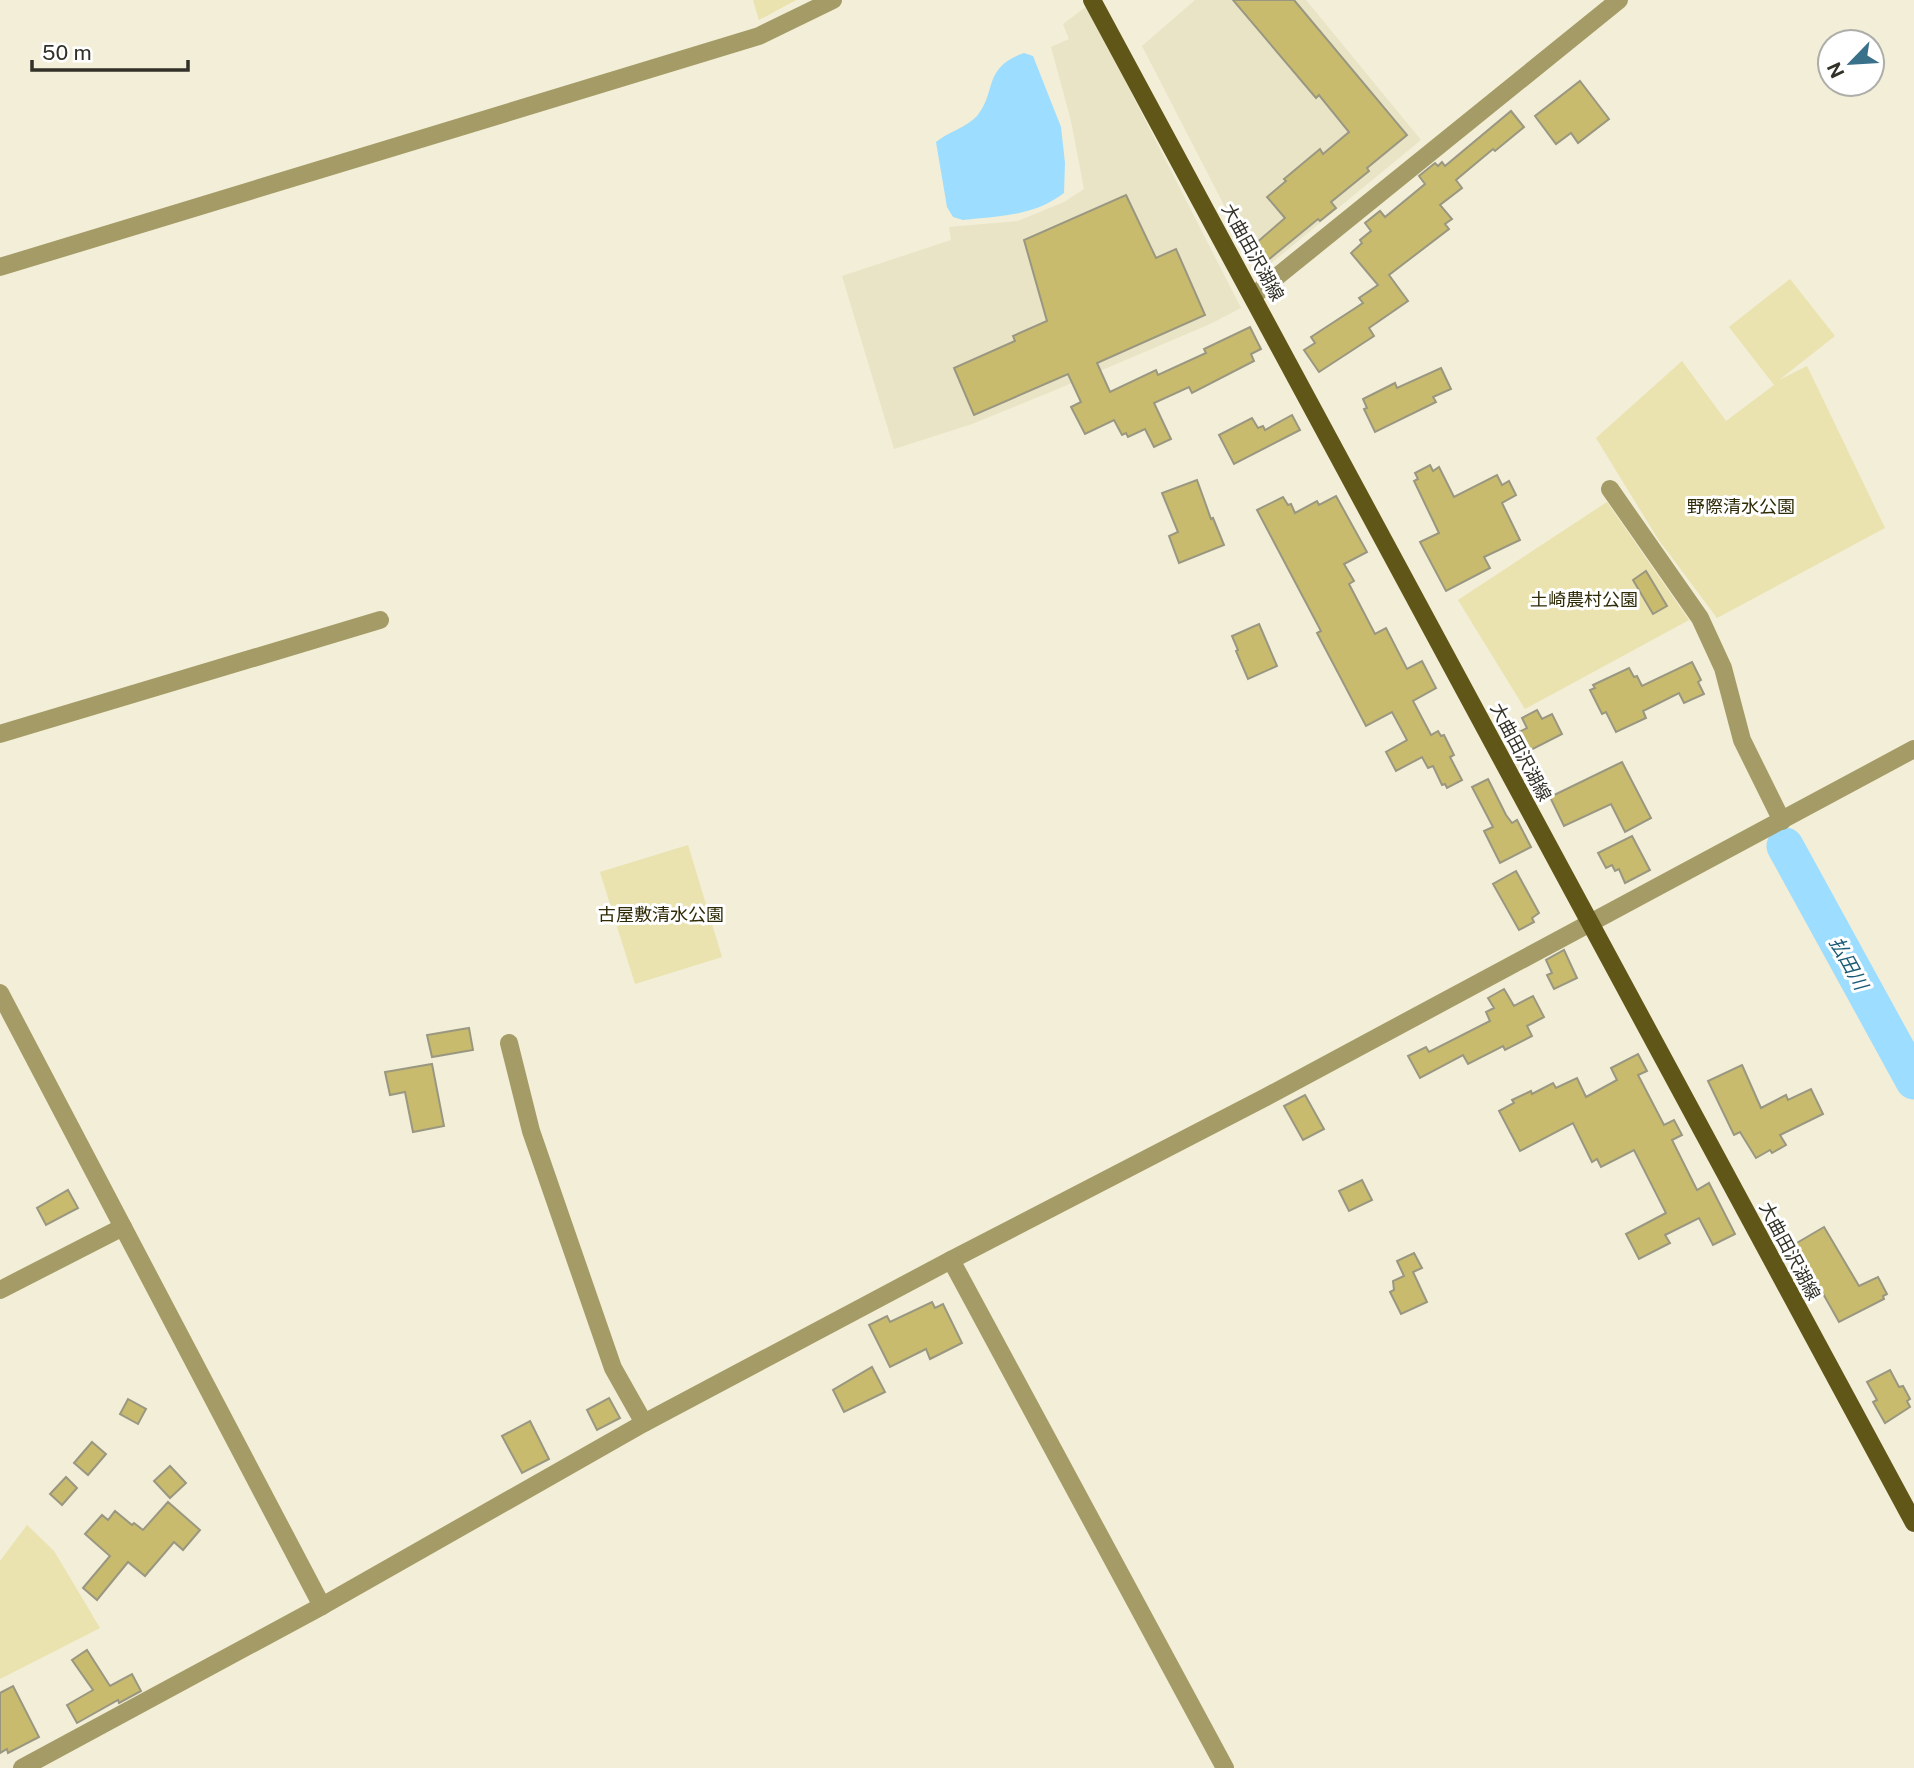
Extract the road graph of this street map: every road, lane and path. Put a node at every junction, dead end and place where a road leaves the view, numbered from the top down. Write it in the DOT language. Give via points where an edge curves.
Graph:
graph roads {
  1 [pos="833,0"];
  2 [pos="1092,0"];
  3 [pos="1619,0"];
  4 [pos="0,267"];
  5 [pos="1253,296"];
  6 [pos="1610,489"];
  7 [pos="380,620"];
  8 [pos="0,734"];
  9 [pos="1914,749"];
  10 [pos="1782,821"];
  11 [pos="1590,924"];
  12 [pos="0,993"];
  13 [pos="509,1043"];
  14 [pos="123,1227"];
  15 [pos="951,1260"];
  16 [pos="0,1290"];
  17 [pos="644,1423"];
  18 [pos="1914,1523"];
  19 [pos="322,1606"];
  20 [pos="22,1768"];
  21 [pos="1225,1768"];
  1 -- 4 [label="street" via="759,36"];
  2 -- 5 [label="main road, 大曲田沢湖線"];
  3 -- 5 [label="street"];
  5 -- 11 [label="main road, 大曲田沢湖線"];
  6 -- 10 [label="street" via="1700,618 1723,668 1742,740"];
  7 -- 8 [label="street"];
  9 -- 10 [label="street"];
  10 -- 11 [label="street"];
  11 -- 15 [label="street"];
  11 -- 18 [label="main road, 大曲田沢湖線"];
  12 -- 14 [label="street"];
  13 -- 17 [label="street" via="531,1131 613,1368"];
  14 -- 16 [label="street"];
  14 -- 19 [label="street"];
  15 -- 17 [label="street"];
  15 -- 21 [label="street"];
  17 -- 19 [label="street"];
  19 -- 20 [label="street"];
}
